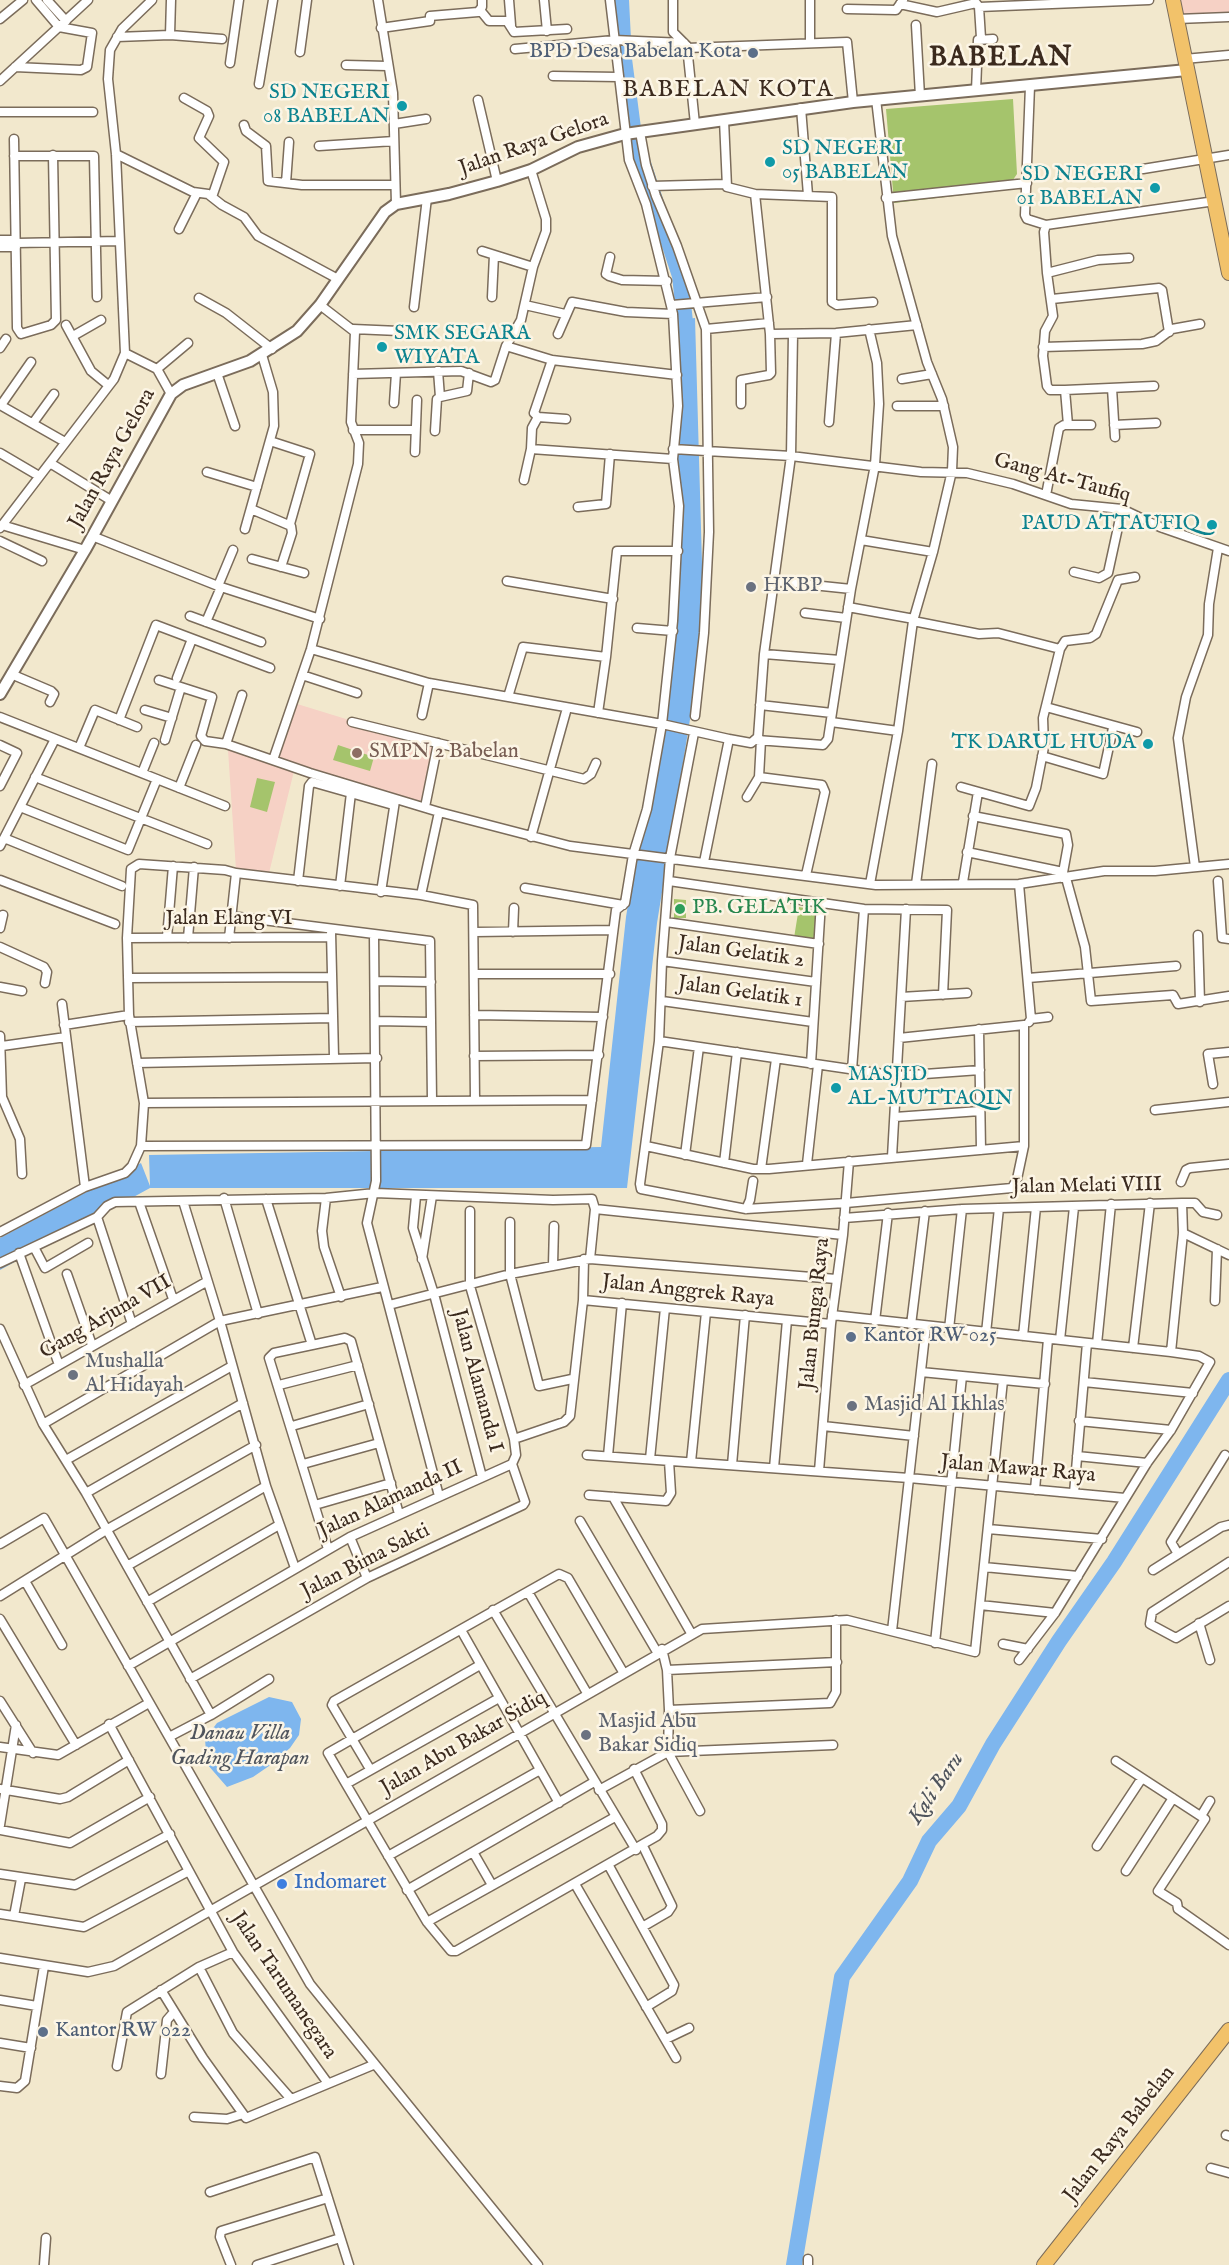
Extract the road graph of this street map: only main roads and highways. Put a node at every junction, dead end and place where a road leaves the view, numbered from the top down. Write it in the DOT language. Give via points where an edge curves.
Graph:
graph roads {
  1 [pos="1173,0"];
  2 [pos="1229,273"];
  3 [pos="1229,2030"];
  4 [pos="1044,2265"];
  1 -- 2 [label="main road"];
  3 -- 4 [label="main road, Jalan Raya Babelan"];
}
